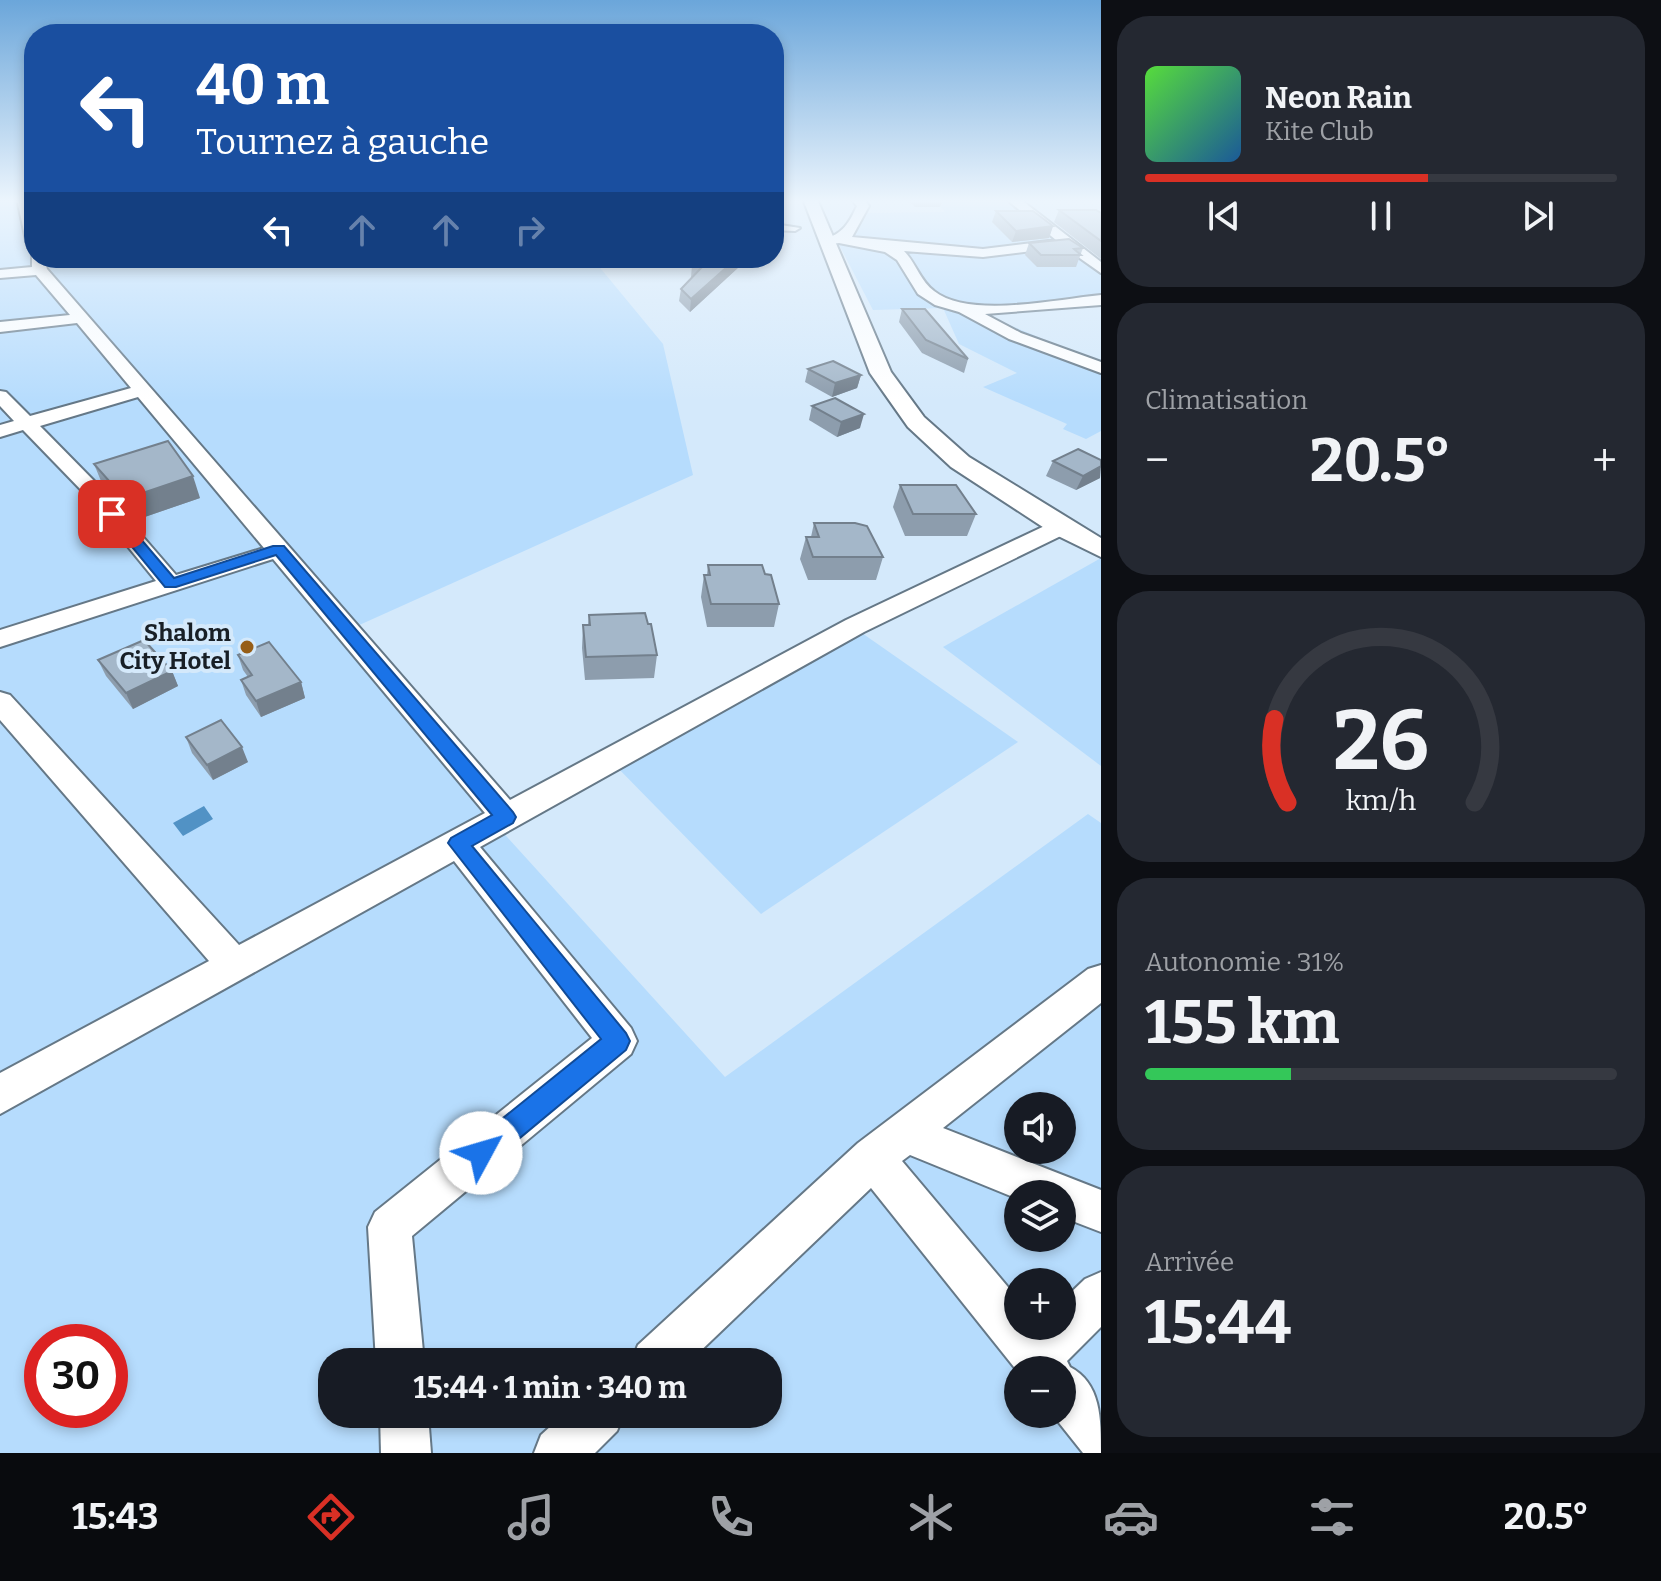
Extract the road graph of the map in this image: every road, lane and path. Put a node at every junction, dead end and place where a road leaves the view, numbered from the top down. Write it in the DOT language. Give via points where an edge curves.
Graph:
graph roads {
  1 [pos="844,267"];
  2 [pos="907,267"];
  3 [pos="24,268"];
  4 [pos="42,268"];
  5 [pos="0,274"];
  6 [pos="1101,300"];
  7 [pos="963,308"];
  8 [pos="81,318"];
  9 [pos="0,327"];
  10 [pos="1101,368"];
  11 [pos="143,390"];
  12 [pos="0,396"];
  13 [pos="25,424"];
  14 [pos="0,431"];
  15 [pos="1061,527"];
  16 [pos="1101,549"];
  17 [pos="279,550"];
  18 [pos="171,584"];
  19 [pos="0,639"];
  20 [pos="0,702"];
  21 [pos="506,817"];
  22 [pos="458,843"];
  23 [pos="235,966"];
  24 [pos="1101,981"];
  25 [pos="0,1094"];
  26 [pos="889,1145"];
  27 [pos="1009,1180"];
  28 [pos="1076,1201"];
  29 [pos="1101,1211"];
  30 [pos="1101,1295"];
  31 [pos="399,1348"];
  32 [pos="670,1348"];
  33 [pos="1038,1356"];
  34 [pos="1060,1356"];
  35 [pos="1076,1405"];
  36 [pos="405,1428"];
  37 [pos="585,1428"];
  38 [pos="1101,1436"];
  39 [pos="406,1453"];
  40 [pos="559,1453"];
  1 -- 15 [label="street" via="881,373 916,422 960,462"];
  2 -- 7 [label="street" via="927,294"];
  3 -- 5 [label="street"];
  4 -- 8 [label="street"];
  6 -- 7 [label="street"];
  7 -- 10 [label="street" via="1015,336"];
  8 -- 9 [label="street"];
  8 -- 11 [label="street"];
  11 -- 13 [label="street"];
  11 -- 17 [label="street"];
  12 -- 13 [label="street"];
  13 -- 14 [label="street"];
  13 -- 18 [label="street" via="92,490"];
  15 -- 16 [label="street"];
  15 -- 21 [label="street" via="855,626"];
  17 -- 18 [label="street"];
  17 -- 21 [label="street"];
  18 -- 19 [label="street"];
  20 -- 23 [label="street"];
  21 -- 22 [label="street"];
  22 -- 23 [label="street"];
  22 -- 31 [label="street" via="618,1041 390,1227"];
  23 -- 25 [label="street"];
  24 -- 26 [label="street"];
  26 -- 27 [label="street"];
  26 -- 32 [label="street"];
  26 -- 33 [label="street"];
  28 -- 29 [label="street"];
  30 -- 34 [label="street"];
  35 -- 38 [label="street"];
  36 -- 39 [label="street"];
  37 -- 40 [label="street"];
}
